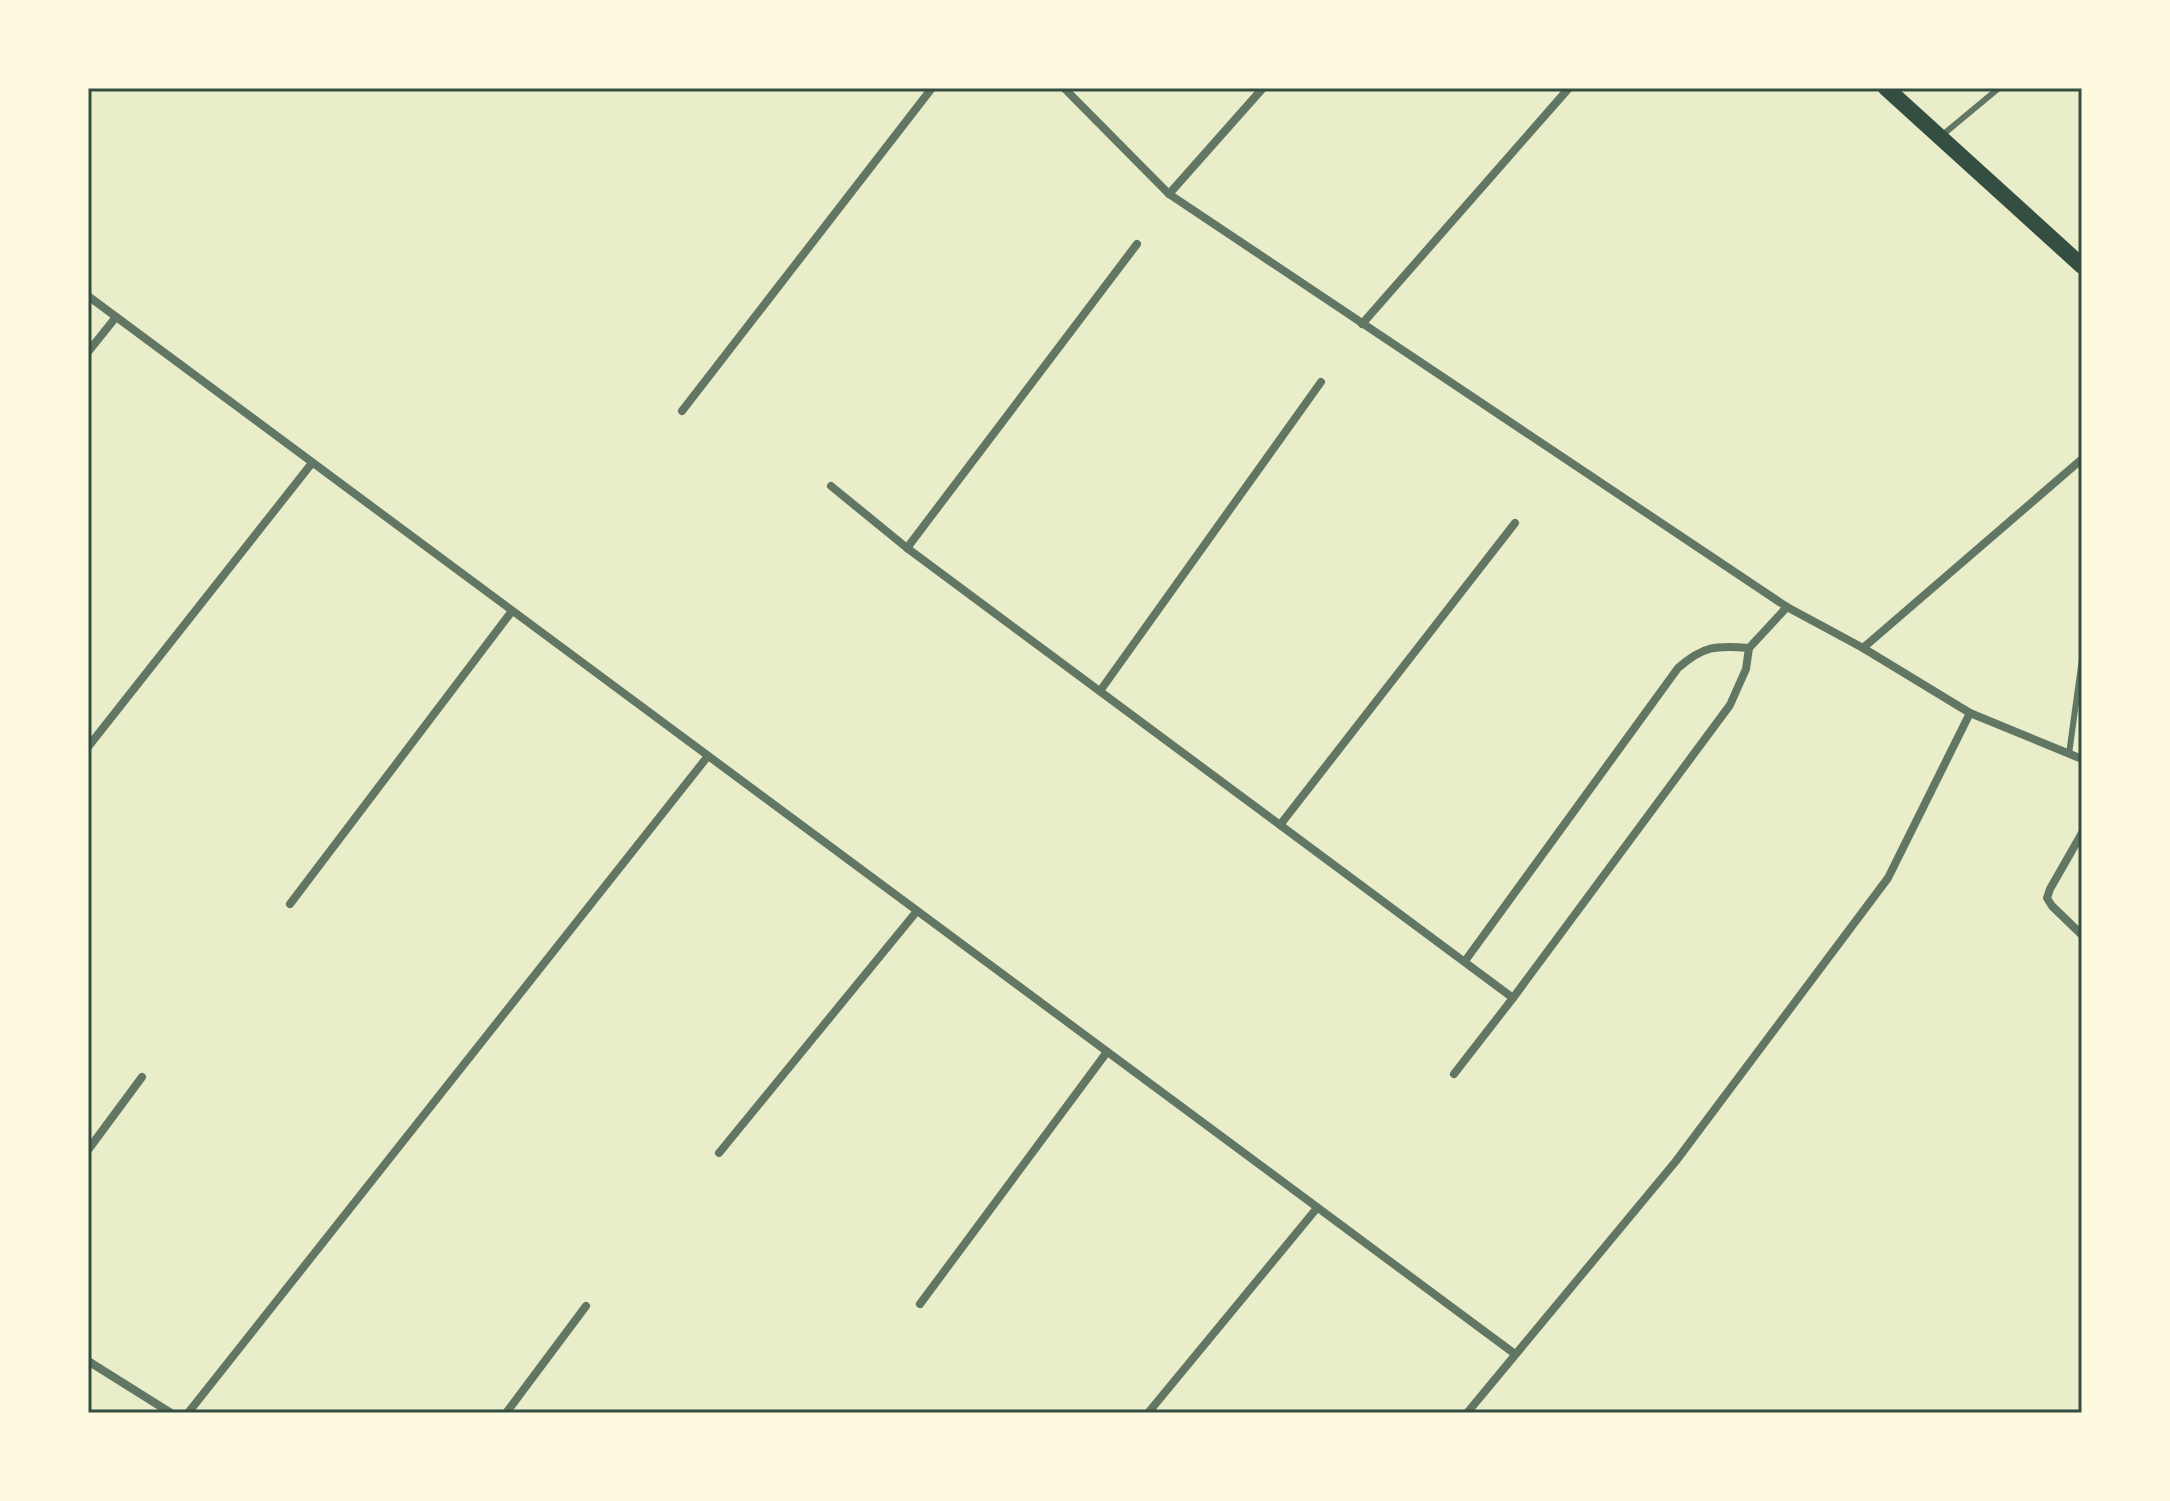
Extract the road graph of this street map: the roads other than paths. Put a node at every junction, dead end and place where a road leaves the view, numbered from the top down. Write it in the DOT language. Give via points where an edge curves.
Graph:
graph roads {
  1 [pos="932,88"];
  2 [pos="1064,88"];
  3 [pos="1263,88"];
  4 [pos="1569,88"];
  5 [pos="1886,88"];
  6 [pos="1999,88"];
  7 [pos="1940,137"];
  8 [pos="1169,194"];
  9 [pos="1137,244"];
  10 [pos="2082,266"];
  11 [pos="88,296"];
  12 [pos="116,317"];
  13 [pos="1362,324"];
  14 [pos="88,352"];
  15 [pos="1321,382"];
  16 [pos="682,411"];
  17 [pos="2082,459"];
  18 [pos="312,463"];
  19 [pos="831,486"];
  20 [pos="1515,523"];
  21 [pos="907,548"];
  22 [pos="1787,607"];
  23 [pos="512,611"];
  24 [pos="1749,648"];
  25 [pos="1863,648"];
  26 [pos="2082,659"];
  27 [pos="1100,691"];
  28 [pos="1970,713"];
  29 [pos="88,747"];
  30 [pos="2069,754"];
  31 [pos="708,756"];
  32 [pos="2082,759"];
  33 [pos="1280,825"];
  34 [pos="2082,833"];
  35 [pos="290,904"];
  36 [pos="917,911"];
  37 [pos="2082,935"];
  38 [pos="1465,961"];
  39 [pos="1513,998"];
  40 [pos="1107,1052"];
  41 [pos="1454,1074"];
  42 [pos="142,1077"];
  43 [pos="88,1150"];
  44 [pos="719,1153"];
  45 [pos="1317,1208"];
  46 [pos="920,1304"];
  47 [pos="586,1306"];
  48 [pos="1515,1354"];
  49 [pos="88,1361"];
  50 [pos="171,1413"];
  51 [pos="188,1413"];
  52 [pos="506,1413"];
  53 [pos="1148,1413"];
  54 [pos="1467,1413"];
  1 -- 16 [label="street"];
  2 -- 8 [label="street"];
  3 -- 8 [label="street"];
  4 -- 13 [label="street"];
  5 -- 7 [label="main road"];
  6 -- 7 [label="lane"];
  7 -- 10 [label="main road"];
  8 -- 13 [label="street"];
  9 -- 21 [label="street"];
  11 -- 12 [label="street"];
  12 -- 14 [label="street"];
  12 -- 18 [label="street"];
  13 -- 22 [label="street"];
  15 -- 27 [label="street"];
  17 -- 25 [label="street"];
  18 -- 23 [label="street"];
  18 -- 29 [label="street"];
  19 -- 21 [label="street"];
  20 -- 33 [label="street"];
  21 -- 27 [label="street"];
  22 -- 24 [label="street"];
  22 -- 25 [label="street"];
  23 -- 31 [label="street"];
  23 -- 35 [label="street"];
  24 -- 38 [label="street" via="1720,645 1696,653 1678,668"];
  24 -- 39 [label="street" via="1730,705"];
  25 -- 28 [label="street"];
  26 -- 30 [label="lane"];
  27 -- 33 [label="street"];
  28 -- 30 [label="street"];
  28 -- 48 [label="street" via="1888,878 1676,1161"];
  30 -- 32 [label="street"];
  31 -- 36 [label="street"];
  31 -- 51 [label="street"];
  33 -- 38 [label="street"];
  34 -- 37 [label="street" via="2047,898"];
  36 -- 40 [label="street"];
  36 -- 44 [label="street"];
  38 -- 39 [label="street"];
  39 -- 41 [label="street"];
  40 -- 45 [label="street"];
  40 -- 46 [label="street"];
  42 -- 43 [label="street"];
  45 -- 48 [label="street"];
  45 -- 53 [label="street"];
  47 -- 52 [label="street"];
  48 -- 54 [label="street"];
  49 -- 50 [label="street"];
}
